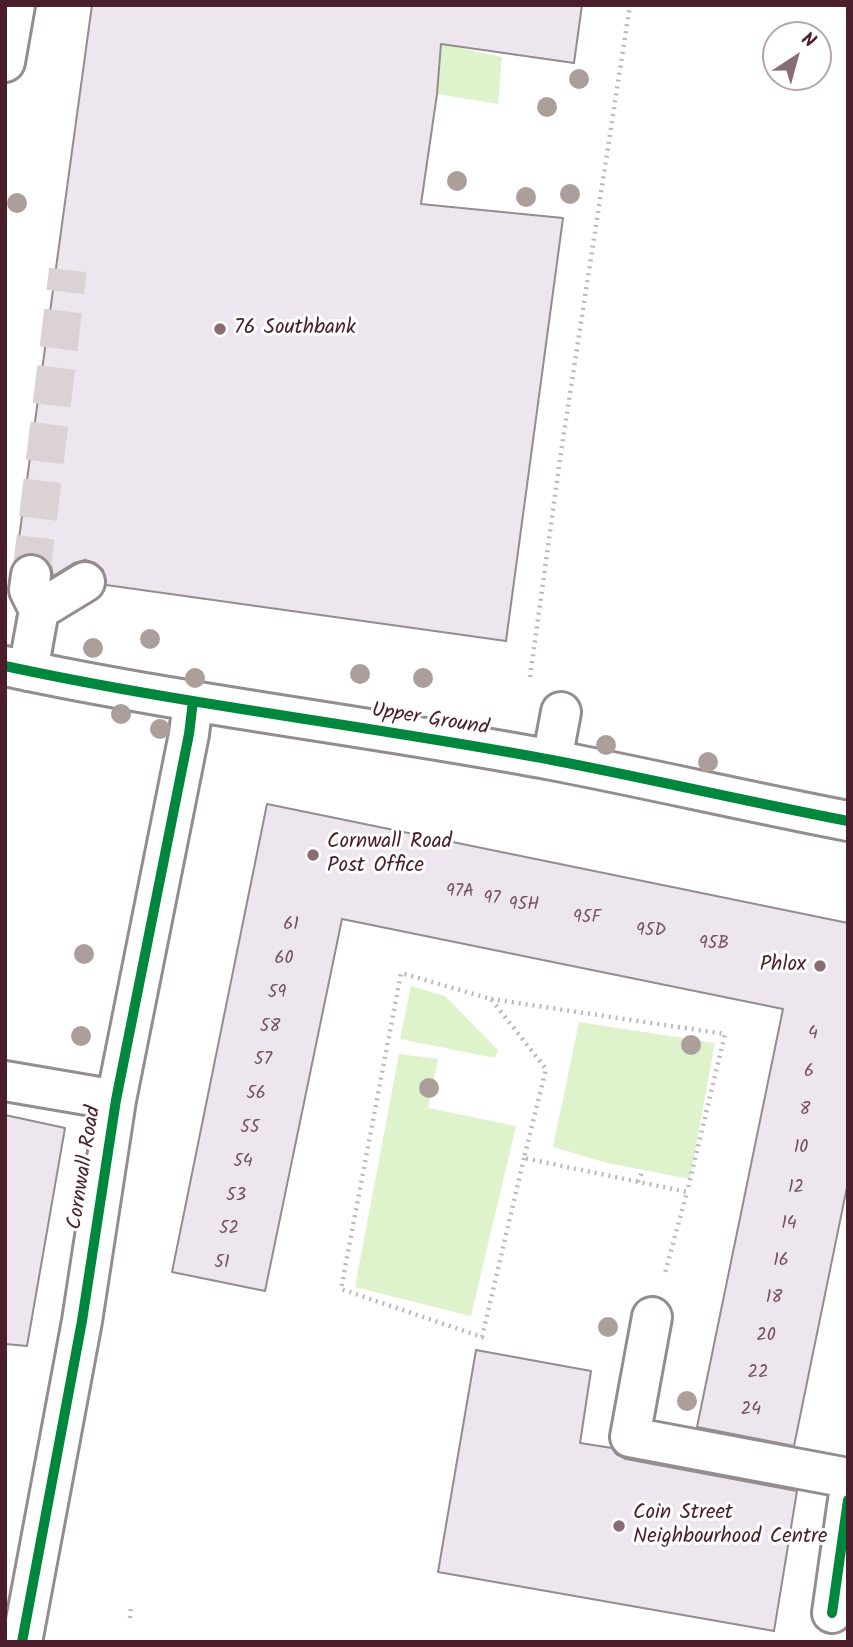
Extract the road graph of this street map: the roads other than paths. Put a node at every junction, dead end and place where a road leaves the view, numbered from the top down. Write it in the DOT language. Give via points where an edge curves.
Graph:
graph roads {
  1 [pos="15,5"];
  2 [pos="5,62"];
  3 [pos="85,582"];
  4 [pos="16,668"];
  5 [pos="193,701"];
  6 [pos="561,712"];
  7 [pos="552,760"];
  8 [pos="848,821"];
  9 [pos="5,1082"];
  10 [pos="116,1100"];
  11 [pos="652,1317"];
  12 [pos="848,1478"];
  13 [pos="848,1500"];
  14 [pos="832,1613"];
  15 [pos="22,1642"];
  1 -- 2 [label="street"];
  3 -- 4 [label="street" via="35,592 35,642"];
  4 -- 5 [label="street, Upper Ground"];
  5 -- 7 [label="street, Upper Ground"];
  5 -- 10 [label="street, Cornwall Road"];
  6 -- 7 [label="street"];
  7 -- 8 [label="street, Upper Ground"];
  9 -- 10 [label="street"];
  10 -- 15 [label="street, Cornwall Road" via="82,1321"];
  11 -- 12 [label="street" via="630,1437"];
  13 -- 14 [label="street"];
}
